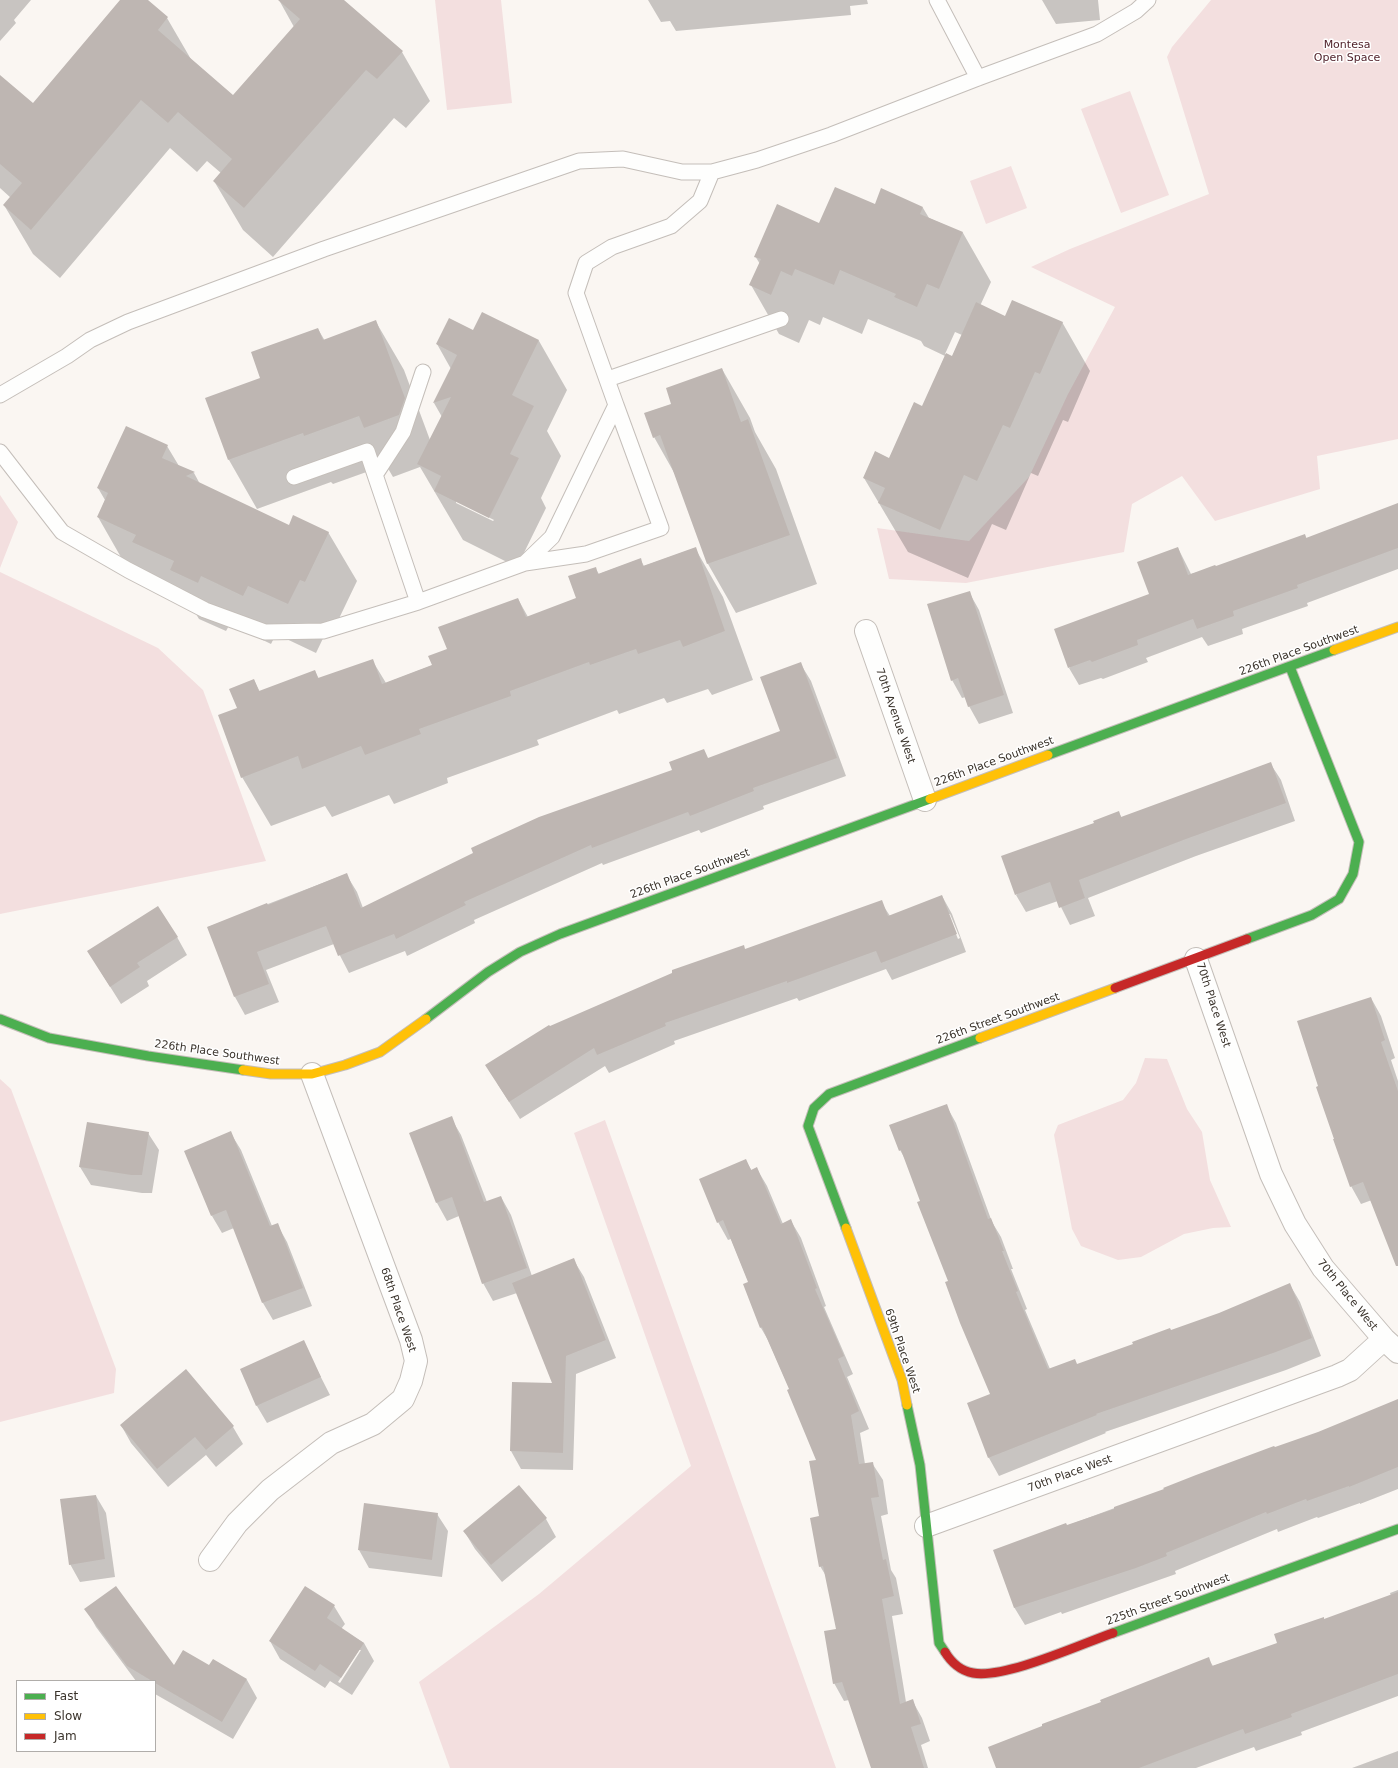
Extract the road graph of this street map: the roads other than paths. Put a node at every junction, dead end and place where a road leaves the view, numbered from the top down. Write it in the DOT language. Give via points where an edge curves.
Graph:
graph roads {
  1 [pos="937,0"];
  2 [pos="1148,0"];
  3 [pos="978,78"];
  4 [pos="712,172"];
  5 [pos="781,319"];
  6 [pos="423,372"];
  7 [pos="608,379"];
  8 [pos="0,395"];
  9 [pos="616,405"];
  10 [pos="0,452"];
  11 [pos="375,475"];
  12 [pos="294,478"];
  13 [pos="526,563"];
  14 [pos="418,602"];
  15 [pos="1398,627"];
  16 [pos="866,631"];
  17 [pos="1290,667"];
  18 [pos="925,800"];
  19 [pos="1196,959"];
  20 [pos="0,1019"];
  21 [pos="312,1074"];
  22 [pos="814,1108"];
  23 [pos="1391,1345"];
  24 [pos="926,1526"];
  25 [pos="1398,1530"];
  26 [pos="210,1560"];
  27 [pos="948,1658"];
  1 -- 3 [label="lane"];
  2 -- 3 [label="lane" via="1136,11 1097,34"];
  3 -- 4 [label="lane" via="831,135"];
  4 -- 7 [label="lane" via="700,201 670,226 612,247 586,263 576,293"];
  4 -- 8 [label="lane" via="682,172 623,159 578,161 324,249 128,322 90,340"];
  5 -- 7 [label="lane"];
  6 -- 11 [label="lane" via="404,432"];
  7 -- 9 [label="lane"];
  9 -- 13 [label="lane" via="552,537"];
  9 -- 13 [label="lane" via="661,528 586,554"];
  10 -- 14 [label="lane" via="62,532 205,610 265,632 323,631"];
  11 -- 12 [label="lane" via="367,451"];
  11 -- 14 [label="lane"];
  13 -- 14 [label="lane"];
  15 -- 17 [label="street, 226th Place Southwest"];
  16 -- 18 [label="street, 70th Avenue West"];
  17 -- 18 [label="street, 226th Place Southwest"];
  17 -- 19 [label="street, 70th Place West" via="1359,842 1353,874 1339,899 1312,915"];
  18 -- 21 [label="street, 226th Place Southwest" via="560,934 520,952 488,972 380,1052"];
  19 -- 22 [label="street, 226th Street Southwest" via="853,1084 829,1094"];
  19 -- 23 [label="street, 70th Place West" via="1271,1174 1295,1224 1323,1268"];
  20 -- 21 [label="street, 226th Place Southwest" via="49,1038 148,1056 271,1074"];
  21 -- 26 [label="street, 68th Place West" via="411,1340 416,1361 403,1399 373,1424 331,1443 270,1490 237,1523"];
  22 -- 24 [label="street, 69th Place West" via="808,1126 814,1145 902,1380 920,1464"];
  23 -- 24 [label="street, 70th Place West" via="1337,1376"];
  24 -- 27 [label="street, 69th Place West" via="939,1643"];
  25 -- 27 [label="street, 225th Street Southwest" via="1019,1667 978,1674 961,1669"];
}
